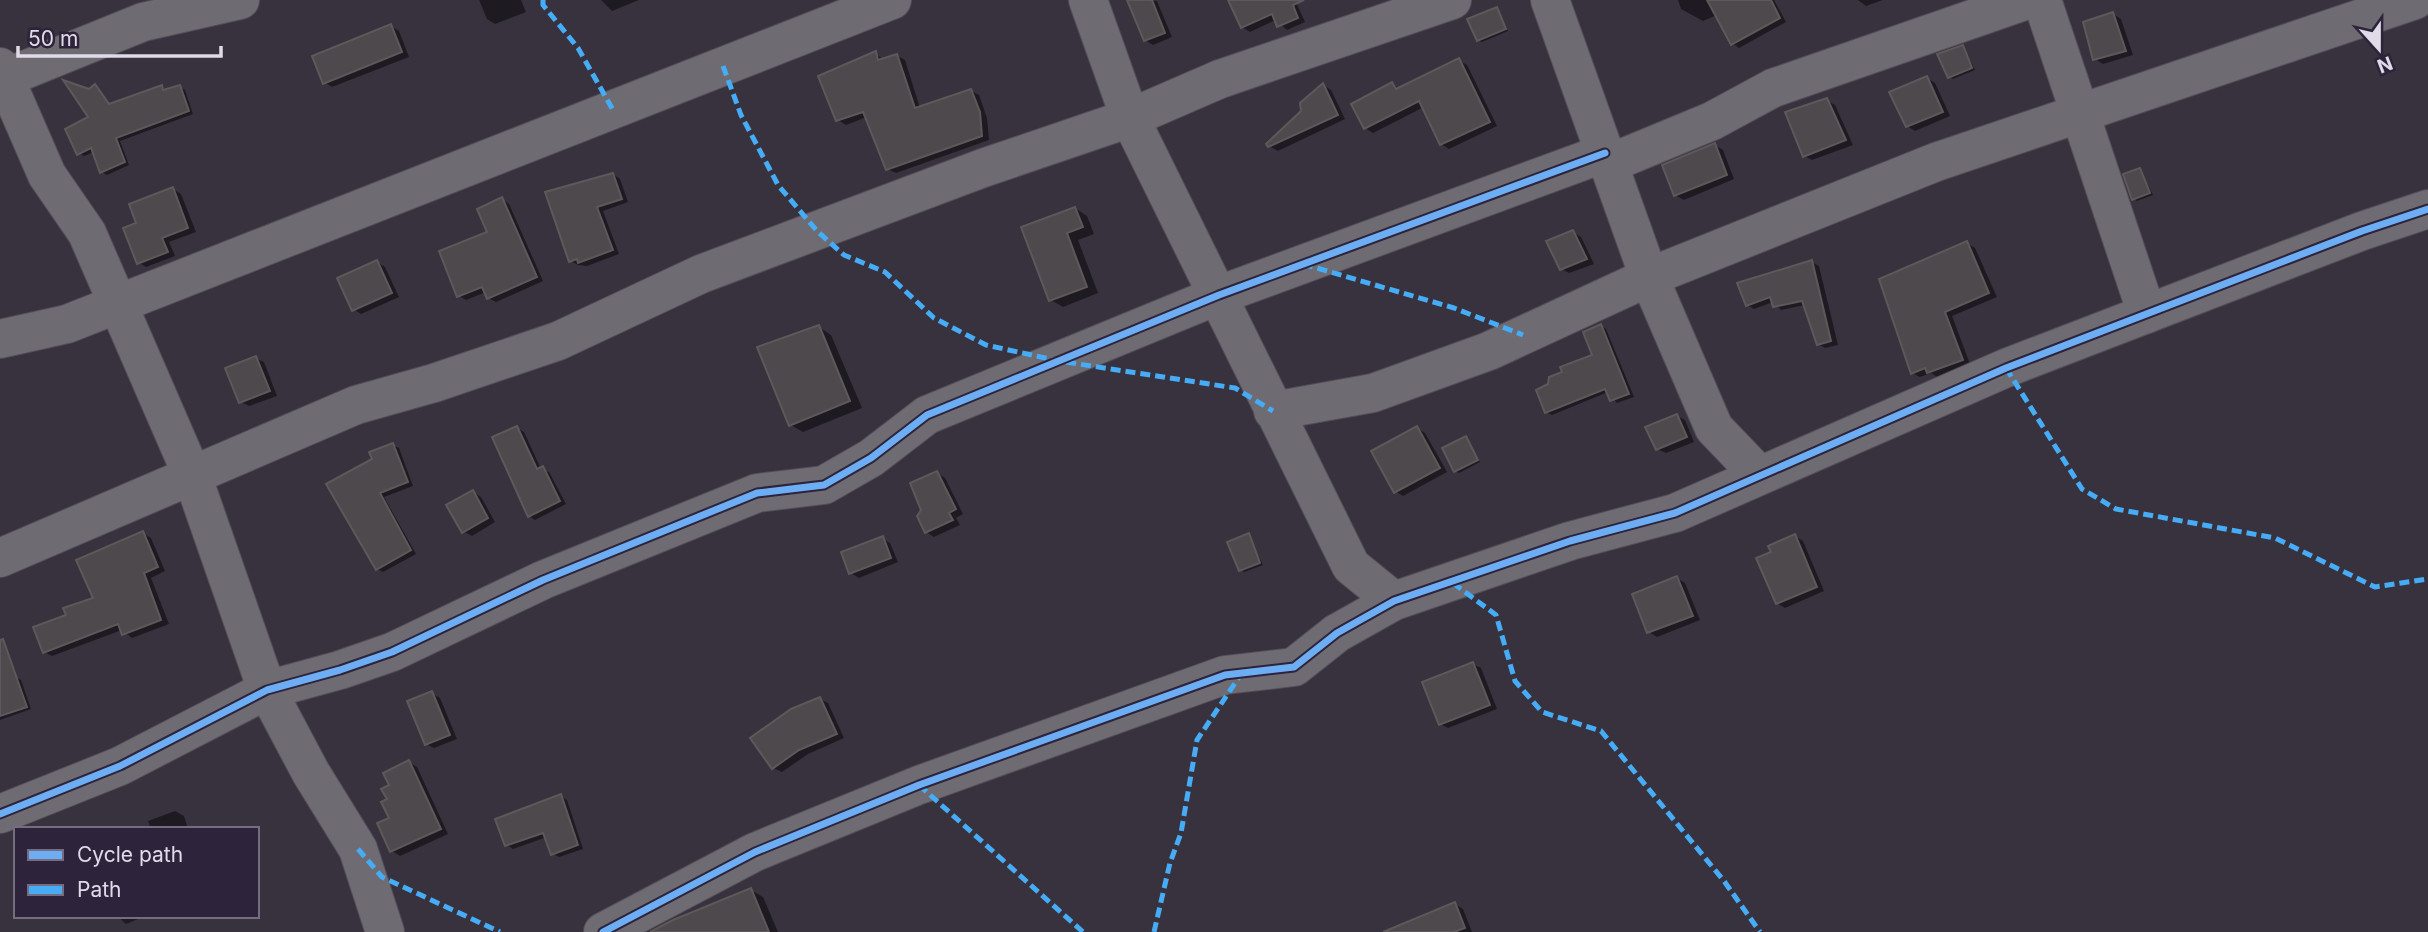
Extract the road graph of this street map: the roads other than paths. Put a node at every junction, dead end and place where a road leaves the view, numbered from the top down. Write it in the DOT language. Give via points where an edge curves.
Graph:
graph roads {
  1 [pos="240,0"];
  2 [pos="892,0"];
  3 [pos="1088,0"];
  4 [pos="1452,0"];
  5 [pos="1550,0"];
  6 [pos="2027,0"];
  7 [pos="2042,0"];
  8 [pos="2415,0"];
  9 [pos="2,75"];
  10 [pos="2080,113"];
  11 [pos="1130,118"];
  12 [pos="1606,158"];
  13 [pos="2428,209"];
  14 [pos="1649,277"];
  15 [pos="1219,295"];
  16 [pos="117,304"];
  17 [pos="2147,314"];
  18 [pos="0,339"];
  19 [pos="1273,411"];
  20 [pos="192,475"];
  21 [pos="1759,475"];
  22 [pos="0,558"];
  23 [pos="1394,601"];
  24 [pos="267,690"];
  25 [pos="0,814"];
  26 [pos="385,932"];
  27 [pos="603,932"];
  1 -- 9 [label="street" via="143,22"];
  2 -- 16 [label="street"];
  3 -- 11 [label="street"];
  4 -- 11 [label="street" via="1220,79"];
  5 -- 12 [label="street"];
  6 -- 12 [label="street" via="1773,88 1713,121"];
  7 -- 10 [label="street"];
  8 -- 10 [label="street"];
  9 -- 16 [label="street" via="47,175 87,233"];
  10 -- 14 [label="street" via="1936,162"];
  10 -- 17 [label="street"];
  11 -- 15 [label="street"];
  11 -- 20 [label="street" via="701,274 558,341 356,405"];
  12 -- 14 [label="street"];
  12 -- 15 [label="street"];
  13 -- 17 [label="street"];
  14 -- 19 [label="street" via="1489,351 1373,393"];
  14 -- 21 [label="street" via="1714,428"];
  15 -- 19 [label="street"];
  15 -- 24 [label="street" via="927,415 872,458 824,485 757,492 542,580 393,652"];
  16 -- 18 [label="street" via="67,324"];
  16 -- 20 [label="street"];
  17 -- 21 [label="street" via="2006,368"];
  19 -- 23 [label="street" via="1351,566"];
  20 -- 22 [label="street"];
  20 -- 24 [label="street"];
  21 -- 23 [label="street" via="1675,513 1570,541"];
  23 -- 27 [label="street" via="1337,633 1294,667 1225,675 919,785 755,852"];
  24 -- 25 [label="street" via="120,766"];
  24 -- 26 [label="street" via="358,849"];
}
